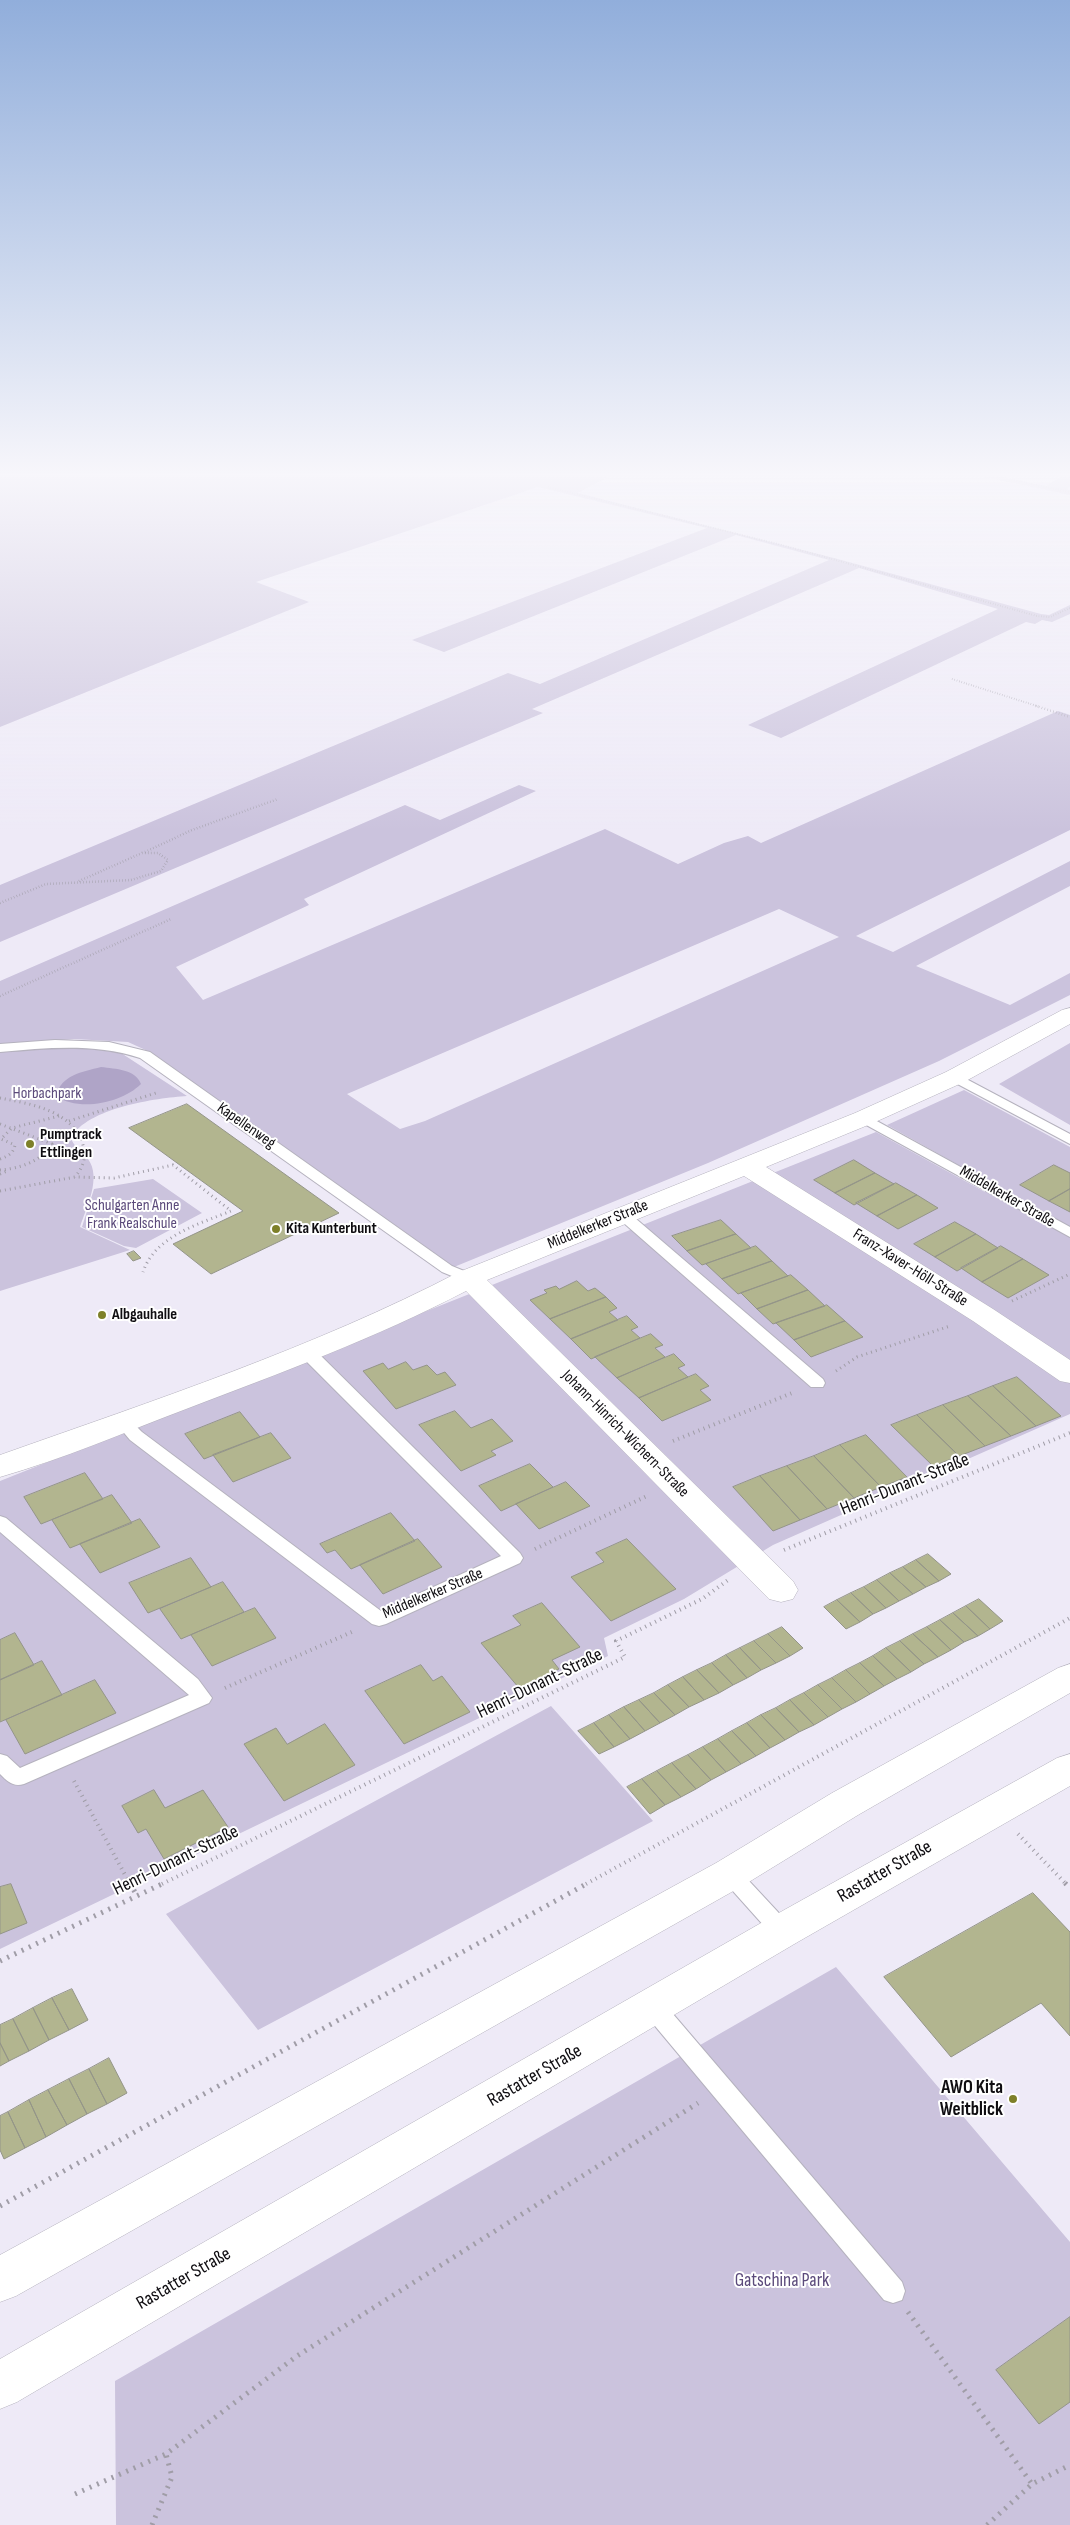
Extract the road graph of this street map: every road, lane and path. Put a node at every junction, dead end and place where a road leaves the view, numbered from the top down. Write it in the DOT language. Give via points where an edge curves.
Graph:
graph roads {
  1 [pos="961,595"];
  2 [pos="1070,608"];
  3 [pos="952,679"];
  4 [pos="1070,717"];
  5 [pos="278,799"];
  6 [pos="142,853"];
  7 [pos="77,882"];
  8 [pos="0,903"];
  9 [pos="171,919"];
  10 [pos="0,996"];
  11 [pos="1070,1015"];
  12 [pos="0,1048"];
  13 [pos="955,1077"];
  14 [pos="188,1085"];
  15 [pos="0,1098"];
  16 [pos="60,1116"];
  17 [pos="864,1118"];
  18 [pos="69,1121"];
  19 [pos="0,1124"];
  20 [pos="12,1128"];
  21 [pos="1070,1140"];
  22 [pos="0,1160"];
  23 [pos="747,1166"];
  24 [pos="0,1172"];
  25 [pos="75,1177"];
  26 [pos="0,1191"];
  27 [pos="623,1214"];
  28 [pos="1070,1233"];
  29 [pos="143,1272"];
  30 [pos="1070,1274"];
  31 [pos="469,1278"];
  32 [pos="983,1315"];
  33 [pos="307,1352"];
  34 [pos="1070,1374"];
  35 [pos="817,1383"];
  36 [pos="123,1422"];
  37 [pos="1070,1433"];
  38 [pos="644,1452"];
  39 [pos="0,1466"];
  40 [pos="675,1484"];
  41 [pos="0,1522"];
  42 [pos="514,1558"];
  43 [pos="753,1562"];
  44 [pos="780,1590"];
  45 [pos="1070,1618"];
  46 [pos="380,1619"];
  47 [pos="1070,1676"];
  48 [pos="202,1698"];
  49 [pos="61,1758"];
  50 [pos="0,1762"];
  51 [pos="1070,1768"];
  52 [pos="995,1810"];
  53 [pos="730,1874"];
  54 [pos="1070,1888"];
  55 [pos="137,1896"];
  56 [pos="782,1930"];
  57 [pos="0,1961"];
  58 [pos="653,2007"];
  59 [pos="723,2087"];
  60 [pos="0,2206"];
  61 [pos="0,2280"];
  62 [pos="893,2291"];
  63 [pos="0,2385"];
  64 [pos="166,2454"];
  65 [pos="1070,2465"];
  66 [pos="1032,2484"];
  67 [pos="75,2494"];
  68 [pos="152,2525"];
  69 [pos="987,2525"];
  1 -- 2 [label="path" via="1037,616 1050,616"];
  3 -- 4 [label="path"];
  5 -- 6 [label="path" via="192,830"];
  6 -- 7 [label="path"];
  6 -- 7 [label="path" via="158,853 168,860 161,871 131,880"];
  7 -- 8 [label="path" via="46,884"];
  9 -- 10 [label="path"];
  11 -- 13 [label="street, Middelkerker Straße"];
  12 -- 14 [label="lane, Kapellenweg" via="70,1042 123,1047 145,1055"];
  13 -- 17 [label="street, Middelkerker Straße"];
  13 -- 21 [label="lane"];
  14 -- 18 [label="path"];
  14 -- 31 [label="lane, Kapellenweg" via="447,1269"];
  15 -- 16 [label="path" via="38,1106"];
  16 -- 18 [label="path"];
  16 -- 20 [label="path"];
  17 -- 23 [label="street, Middelkerker Straße"];
  17 -- 28 [label="lane, Middelkerker Straße"];
  18 -- 25 [label="path" via="84,1152 85,1163"];
  19 -- 20 [label="path"];
  20 -- 22 [label="path" via="1,1138 15,1145 14,1150"];
  20 -- 24 [label="path" via="52,1144 47,1153 17,1168"];
  23 -- 27 [label="street, Middelkerker Straße"];
  23 -- 32 [label="street, Franz-Xaver-Höll-Straße"];
  25 -- 26 [label="path"];
  25 -- 29 [label="path" via="114,1178 173,1165 231,1211 162,1243 144,1264"];
  27 -- 31 [label="street, Middelkerker Straße"];
  27 -- 35 [label="lane"];
  30 -- 32 [label="path"];
  31 -- 33 [label="street, Middelkerker Straße" via="431,1299"];
  31 -- 38 [label="street, Johann-Hinrich-Wichern-Straße"];
  32 -- 34 [label="street, Franz-Xaver-Höll-Straße"];
  32 -- 35 [label="path" via="857,1357"];
  33 -- 36 [label="street, Middelkerker Straße"];
  33 -- 42 [label="lane"];
  35 -- 38 [label="path"];
  36 -- 39 [label="street, Middelkerker Straße"];
  36 -- 46 [label="lane, Middelkerker Straße" via="136,1436"];
  37 -- 43 [label="path, Henri-Dunant-Straße"];
  38 -- 40 [label="street, Johann-Hinrich-Wichern-Straße"];
  40 -- 42 [label="path"];
  40 -- 43 [label="street, Johann-Hinrich-Wichern-Straße"];
  41 -- 48 [label="lane" via="191,1684"];
  42 -- 46 [label="lane, Middelkerker Straße"];
  43 -- 44 [label="street, Johann-Hinrich-Wichern-Straße"];
  43 -- 55 [label="path, Henri-Dunant-Straße" via="702,1599 616,1641 625,1657"];
  45 -- 60 [label="path"];
  46 -- 48 [label="path"];
  47 -- 53 [label="street" via="845,1804"];
  48 -- 49 [label="lane"];
  49 -- 50 [label="lane" via="17,1778"];
  49 -- 55 [label="path"];
  51 -- 52 [label="street, Rastatter Straße"];
  52 -- 54 [label="path"];
  52 -- 56 [label="street, Rastatter Straße"];
  53 -- 56 [label="lane"];
  53 -- 61 [label="street"];
  55 -- 57 [label="path, Henri-Dunant-Straße"];
  56 -- 58 [label="street, Rastatter Straße"];
  58 -- 59 [label="lane"];
  58 -- 63 [label="street, Rastatter Straße"];
  59 -- 62 [label="lane"];
  59 -- 64 [label="path" via="297,2356"];
  62 -- 66 [label="path"];
  64 -- 67 [label="path"];
  64 -- 68 [label="path" via="172,2477"];
  65 -- 66 [label="path"];
  66 -- 69 [label="path"];
}
